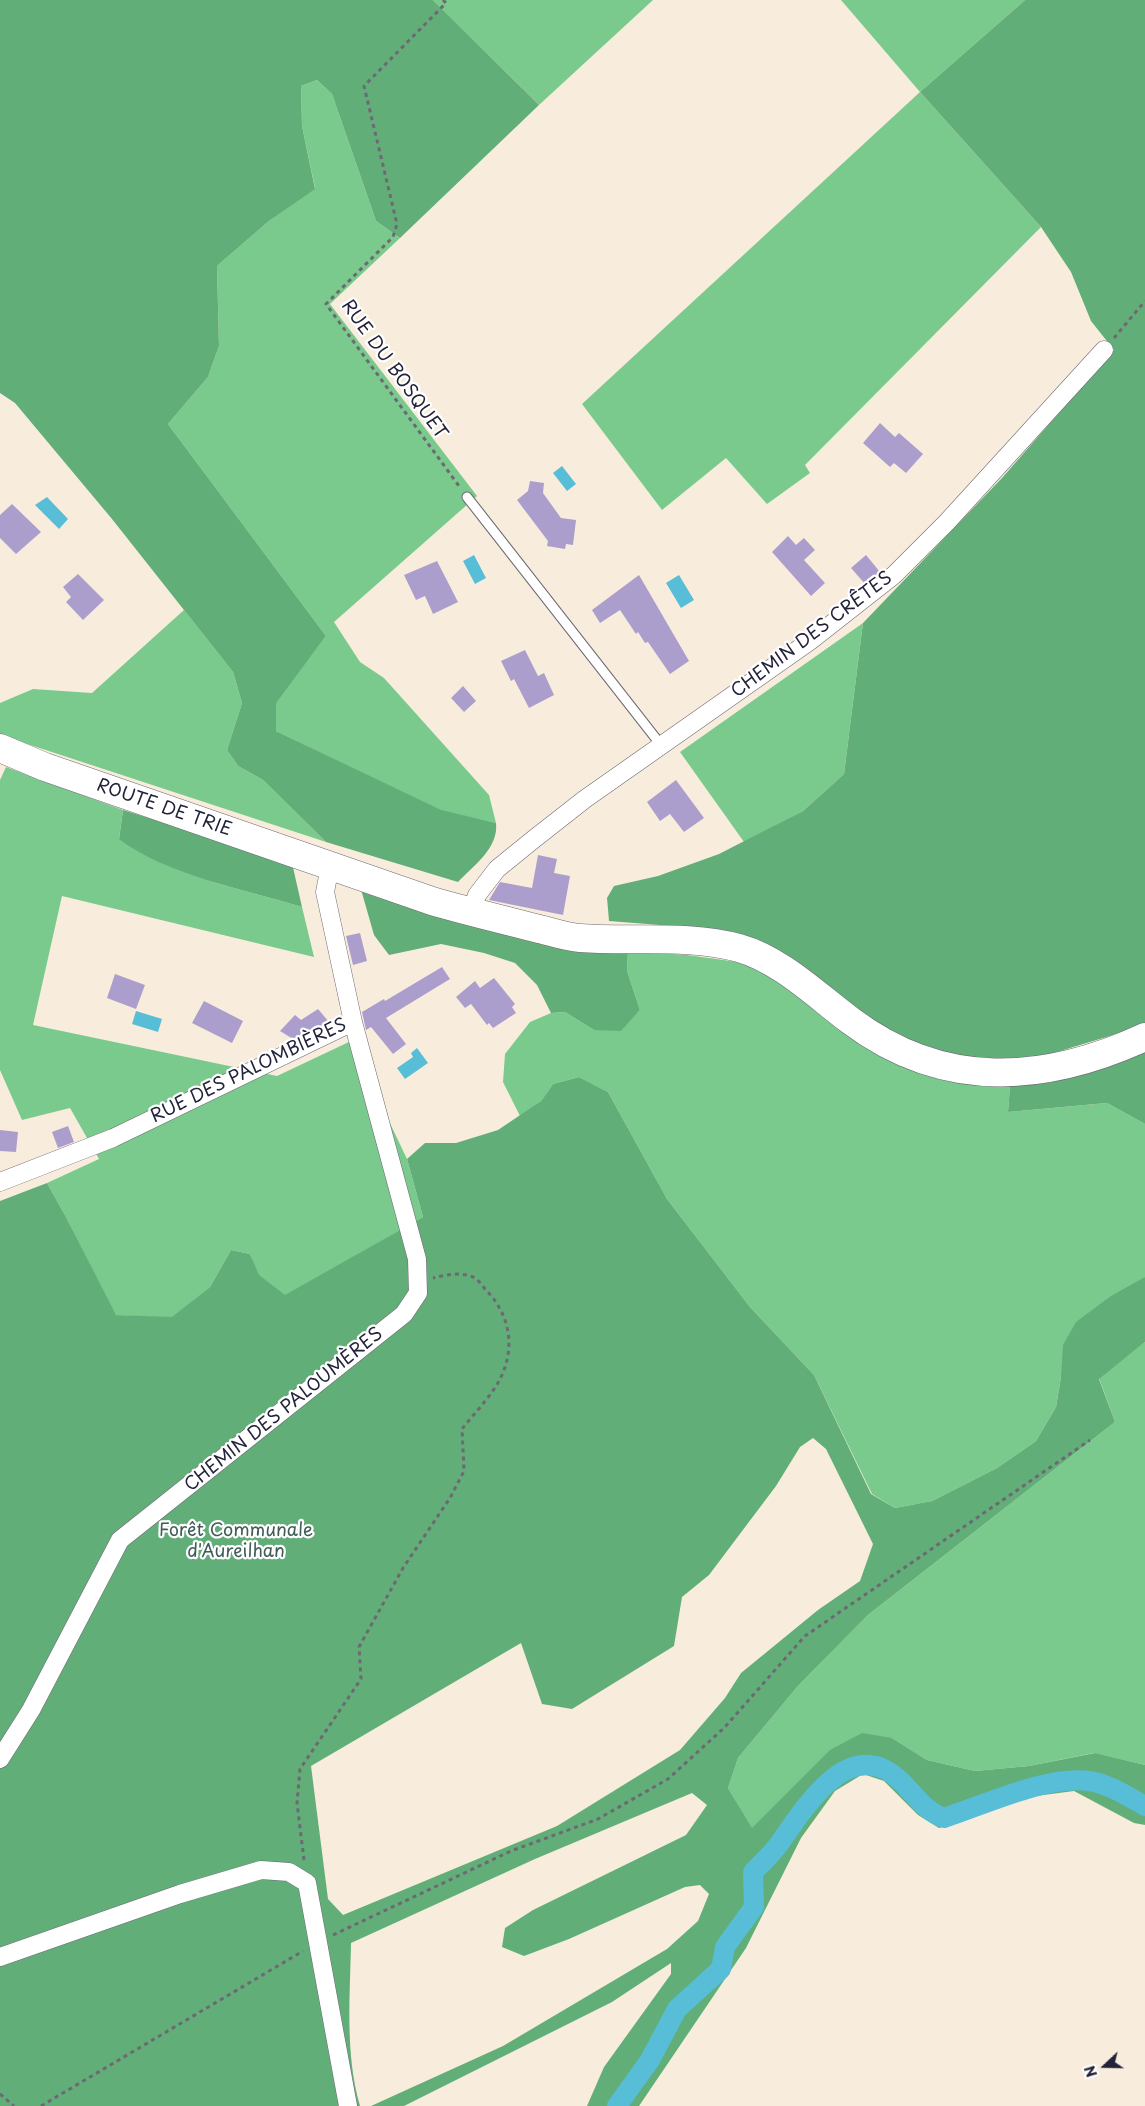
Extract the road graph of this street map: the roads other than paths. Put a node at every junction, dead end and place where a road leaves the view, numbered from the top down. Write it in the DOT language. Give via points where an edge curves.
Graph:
graph roads {
  1 [pos="1104,350"];
  2 [pos="467,497"];
  3 [pos="661,745"];
  4 [pos="0,748"];
  5 [pos="330,866"];
  6 [pos="471,912"];
  7 [pos="353,1022"];
  8 [pos="1145,1037"];
  9 [pos="0,1182"];
  10 [pos="0,1758"];
  11 [pos="0,1957"];
  12 [pos="348,2106"];
  1 -- 3 [label="street, CHEMIN DES CRÊTES" via="948,522 894,575 810,641"];
  2 -- 3 [label="lane"];
  3 -- 6 [label="street, CHEMIN DES CRÊTES" via="585,799 497,869 477,895"];
  4 -- 5 [label="main road, ROUTE DE TRIE" via="44,767"];
  5 -- 6 [label="main road, ROUTE DE TRIE"];
  5 -- 7 [label="street, RUE DES PALOMBIÈRES" via="325,892"];
  6 -- 8 [label="main road, ROUTE DE TRIE" via="578,938 709,942 741,949 775,964 876,1040 942,1066 984,1073 1027,1072 1072,1065"];
  7 -- 9 [label="street, RUE DES PALOMBIÈRES" via="113,1138"];
  7 -- 10 [label="street, CHEMIN DES PALOUMÈRES" via="417,1259 418,1293 404,1314 120,1540 31,1710"];
  11 -- 12 [label="street" via="180,1894 261,1870 289,1872 307,1883"];
}
